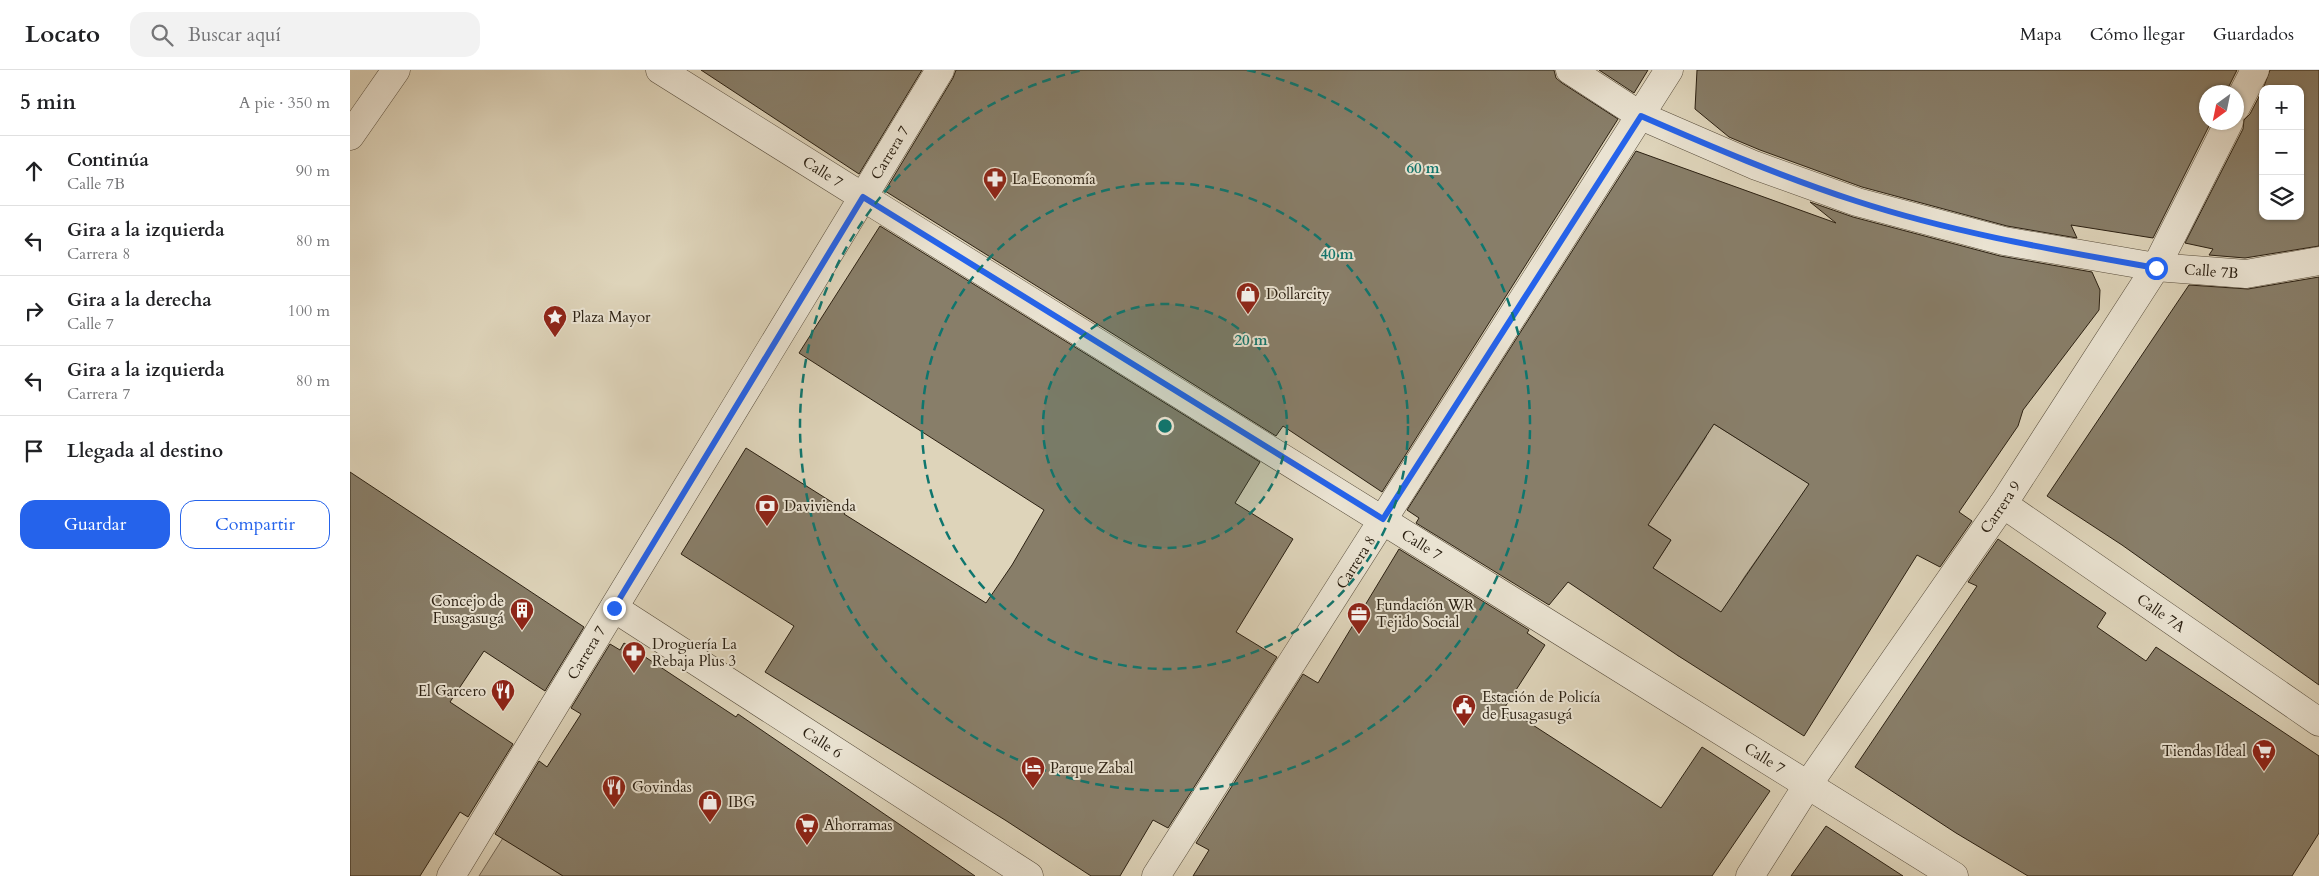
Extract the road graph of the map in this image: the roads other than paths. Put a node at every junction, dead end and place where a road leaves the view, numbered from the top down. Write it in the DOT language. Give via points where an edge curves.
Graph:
graph roads {
  1 [pos="396,70"];
  2 [pos="660,70"];
  3 [pos="940,70"];
  4 [pos="1570,70"];
  5 [pos="1670,70"];
  6 [pos="2255,70"];
  7 [pos="2244,91"];
  8 [pos="1641,116"];
  9 [pos="2225,130"];
  10 [pos="350,136"];
  11 [pos="863,197"];
  12 [pos="2319,261"];
  13 [pos="2156,268"];
  14 [pos="2003,504"];
  15 [pos="1383,519"];
  16 [pos="614,608"];
  17 [pos="2319,722"];
  18 [pos="1807,786"];
  19 [pos="451,876"];
  20 [pos="1029,876"];
  21 [pos="1156,876"];
  22 [pos="1750,876"];
  23 [pos="1954,876"];
  1 -- 10 [label="street"];
  2 -- 11 [label="street, Calle 7"];
  3 -- 11 [label="street, Carrera 7"];
  4 -- 8 [label="street, Calle 7B"];
  5 -- 8 [label="street, Carrera 8"];
  6 -- 7 [label="street"];
  8 -- 13 [label="street, Calle 7B" via="1754,165 1857,202 2004,241"];
  8 -- 15 [label="street, Carrera 8"];
  9 -- 13 [label="street, Carrera 9"];
  11 -- 15 [label="street, Calle 7"];
  11 -- 16 [label="street, Carrera 7"];
  12 -- 13 [label="street, Calle 7B" via="2246,274"];
  13 -- 14 [label="street, Carrera 9"];
  14 -- 17 [label="street, Calle 7A"];
  14 -- 18 [label="street, Carrera 9"];
  15 -- 18 [label="street, Calle 7"];
  15 -- 21 [label="street, Carrera 8"];
  16 -- 19 [label="street, Carrera 7"];
  16 -- 20 [label="street, Calle 6"];
  18 -- 22 [label="street, Carrera 9"];
  18 -- 23 [label="street, Calle 7"];
}
